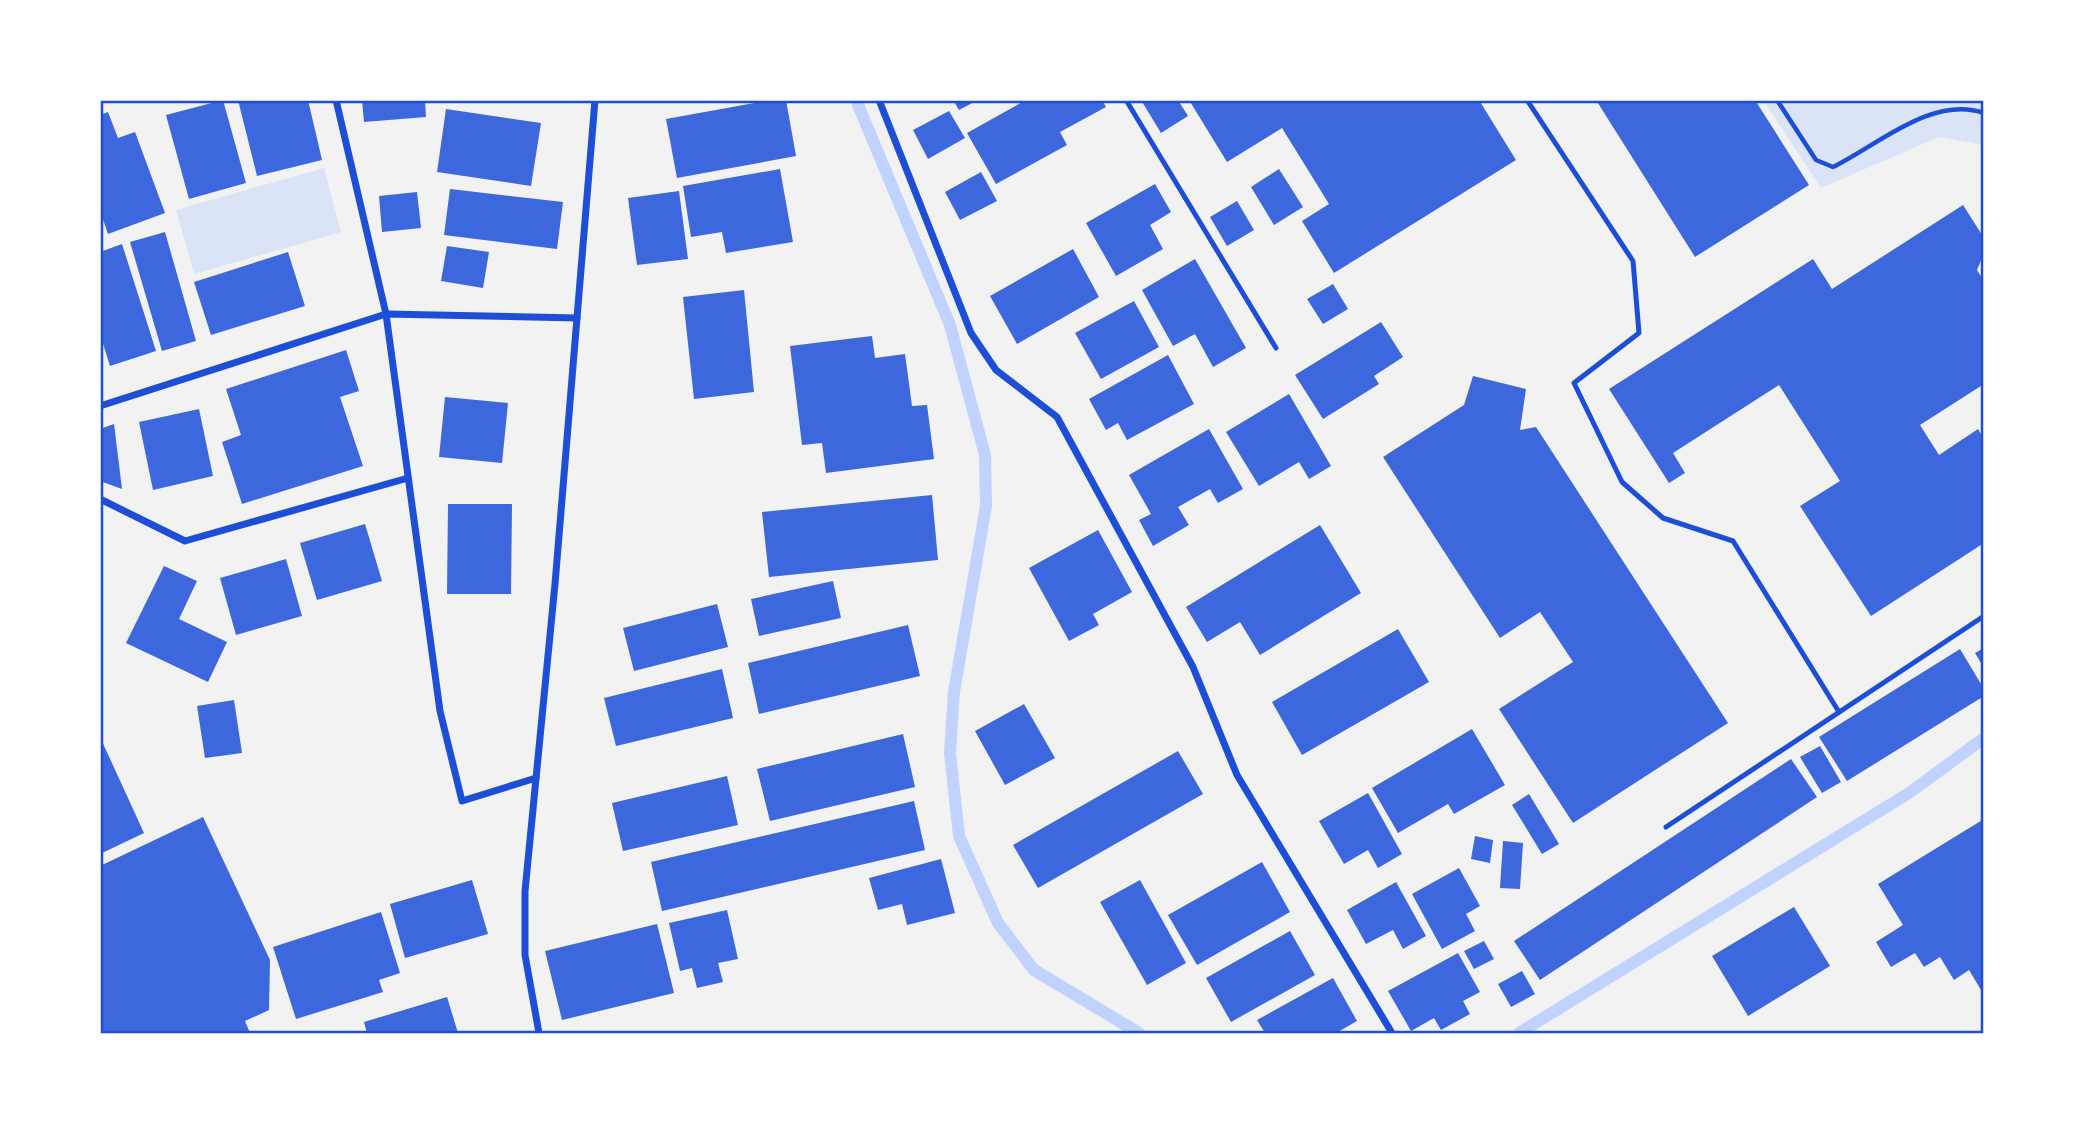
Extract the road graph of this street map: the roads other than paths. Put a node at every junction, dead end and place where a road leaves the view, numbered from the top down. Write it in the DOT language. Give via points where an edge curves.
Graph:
graph roads {
  1 [pos="336,100"];
  2 [pos="595,100"];
  3 [pos="878,100"];
  4 [pos="1126,100"];
  5 [pos="1527,100"];
  6 [pos="386,314"];
  7 [pos="577,318"];
  8 [pos="1276,348"];
  9 [pos="100,406"];
  10 [pos="408,478"];
  11 [pos="100,499"];
  12 [pos="1984,616"];
  13 [pos="1839,712"];
  14 [pos="536,778"];
  15 [pos="1665,827"];
  16 [pos="539,1033"];
  17 [pos="1392,1033"];
  1 -- 6 [label="street"];
  2 -- 7 [label="street"];
  3 -- 17 [label="street" via="971,333 996,370 1057,417 1193,667 1237,775"];
  4 -- 8 [label="lane"];
  5 -- 13 [label="lane" via="1633,261 1639,333 1574,383 1622,482 1662,518 1733,541"];
  6 -- 7 [label="street"];
  6 -- 9 [label="street"];
  6 -- 10 [label="street"];
  7 -- 14 [label="street"];
  10 -- 11 [label="street" via="184,541"];
  10 -- 14 [label="street" via="440,711 462,801"];
  12 -- 13 [label="lane"];
  13 -- 15 [label="lane"];
  14 -- 16 [label="street" via="525,891 525,955"];
}
